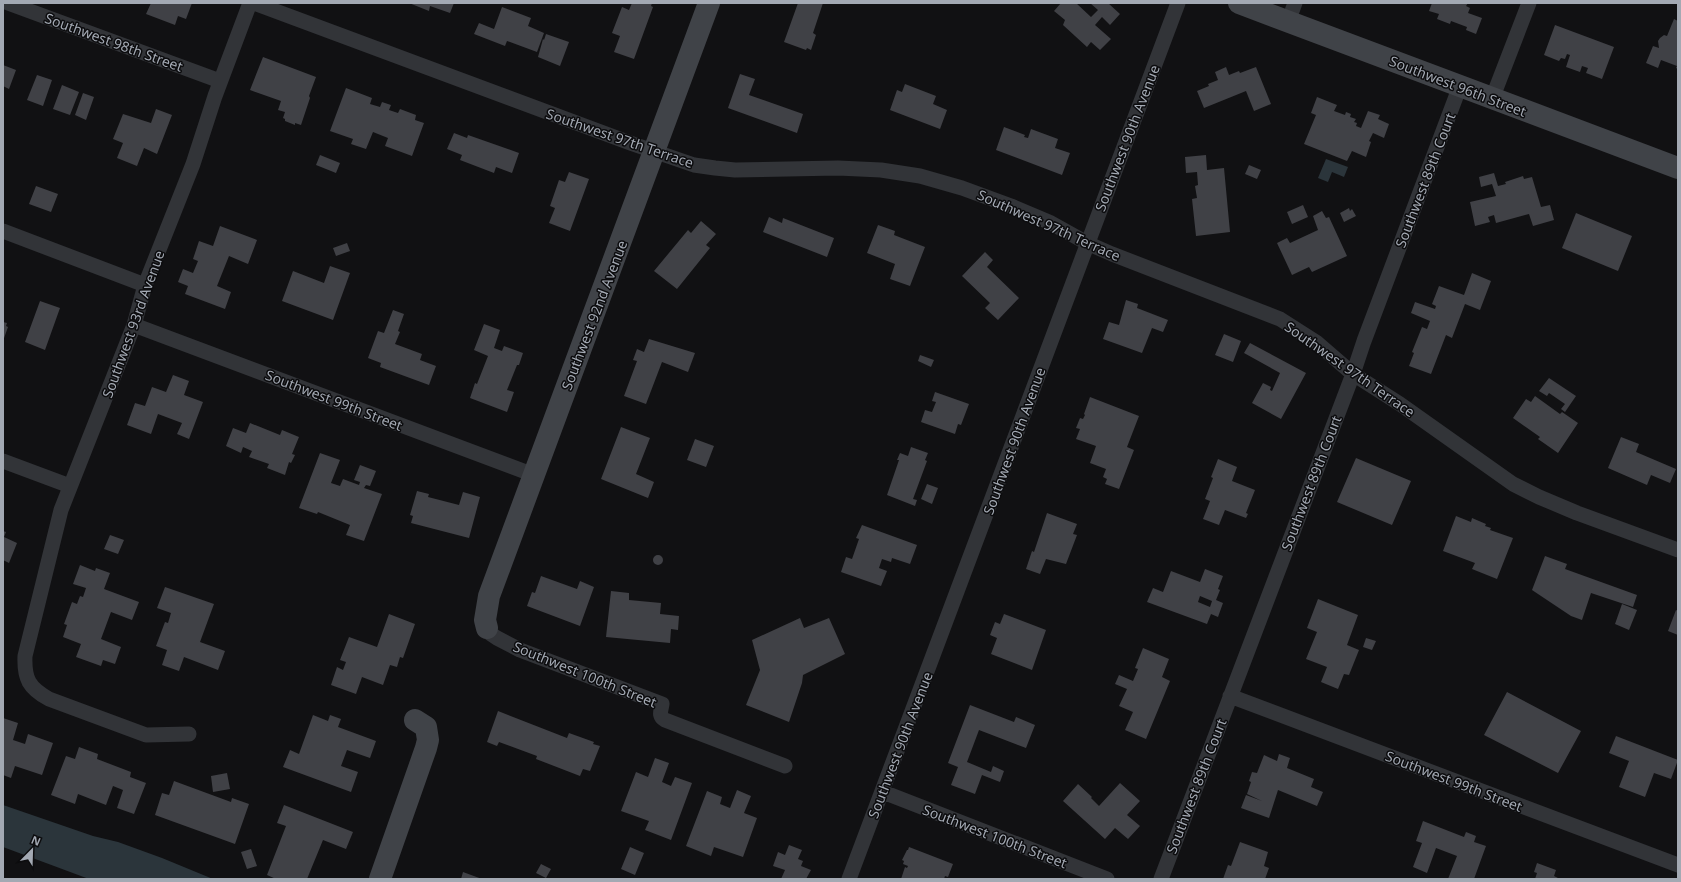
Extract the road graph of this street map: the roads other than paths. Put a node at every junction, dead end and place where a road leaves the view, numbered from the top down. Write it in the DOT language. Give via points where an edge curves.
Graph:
graph roads {
  1 [pos="8,3"];
  2 [pos="250,3"];
  3 [pos="254,3"];
  4 [pos="709,3"];
  5 [pos="1178,3"];
  6 [pos="1239,3"];
  7 [pos="1529,3"];
  8 [pos="1292,13"];
  9 [pos="220,81"];
  10 [pos="1460,86"];
  11 [pos="1492,99"];
  12 [pos="655,152"];
  13 [pos="1678,168"];
  14 [pos="3,231"];
  15 [pos="1088,243"];
  16 [pos="145,285"];
  17 [pos="134,325"];
  18 [pos="1353,374"];
  19 [pos="3,461"];
  20 [pos="534,475"];
  21 [pos="70,486"];
  22 [pos="1678,550"];
  23 [pos="487,628"];
  24 [pos="1230,696"];
  25 [pos="415,720"];
  26 [pos="189,734"];
  27 [pos="785,766"];
  28 [pos="883,792"];
  29 [pos="1678,866"];
  30 [pos="380,879"];
  31 [pos="849,879"];
  32 [pos="1107,879"];
  33 [pos="1161,879"];
  1 -- 9 [label="street, Southwest 98th Street"];
  2 -- 9 [label="street, Southwest 93rd Avenue"];
  3 -- 12 [label="street, Southwest 97th Terrace"];
  4 -- 12 [label="street, Southwest 92nd Avenue"];
  5 -- 15 [label="street, Southwest 90th Avenue"];
  6 -- 8 [label="street, Southwest 96th Street"];
  7 -- 11 [label="street"];
  8 -- 10 [label="street, Southwest 96th Street"];
  9 -- 16 [label="street, Southwest 93rd Avenue" via="193,164"];
  10 -- 11 [label="street, Southwest 96th Street"];
  10 -- 18 [label="street, Southwest 89th Court"];
  11 -- 13 [label="street, Southwest 96th Street"];
  12 -- 15 [label="street, Southwest 97th Terrace" via="694,165 735,170 838,168 881,170 920,176 955,185 1011,206 1051,223"];
  12 -- 20 [label="street, Southwest 92nd Avenue"];
  14 -- 16 [label="street"];
  15 -- 18 [label="street, Southwest 97th Terrace" via="1280,319 1316,342"];
  15 -- 28 [label="street, Southwest 90th Avenue"];
  16 -- 17 [label="street, Southwest 93rd Avenue"];
  17 -- 20 [label="street, Southwest 99th Street"];
  17 -- 21 [label="street, Southwest 93rd Avenue"];
  18 -- 22 [label="street, Southwest 97th Terrace" via="1513,484 1577,513"];
  18 -- 24 [label="street, Southwest 89th Court"];
  19 -- 21 [label="street"];
  20 -- 23 [label="street, Southwest 92nd Avenue" via="489,596 485,620"];
  21 -- 26 [label="street, Southwest 93rd Avenue" via="61,510 26,647 27,681 36,691 49,699 146,735"];
  23 -- 27 [label="street, Southwest 100th Street" via="497,638 520,650 662,704 660,714 665,720"];
  24 -- 29 [label="street, Southwest 99th Street"];
  24 -- 33 [label="street, Southwest 89th Court"];
  25 -- 30 [label="street" via="426,727 428,740"];
  28 -- 31 [label="street, Southwest 90th Avenue"];
  28 -- 32 [label="street, Southwest 100th Street"];
}
